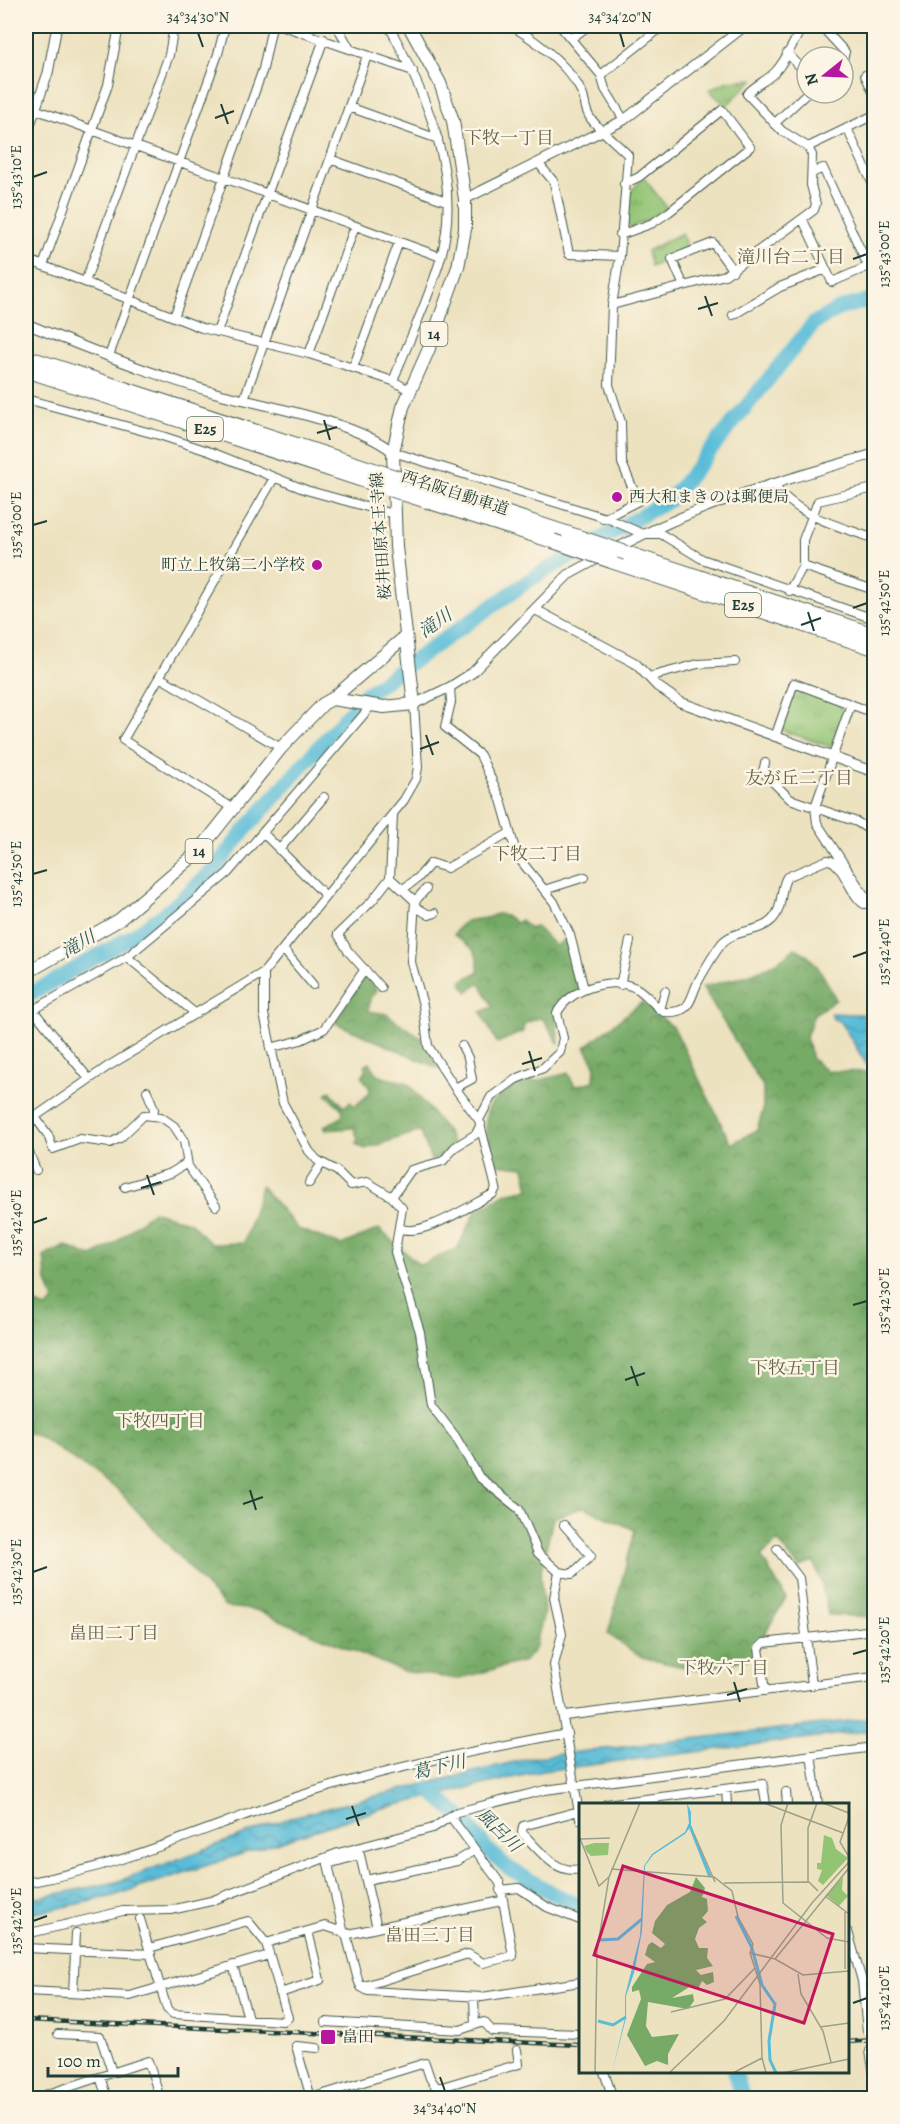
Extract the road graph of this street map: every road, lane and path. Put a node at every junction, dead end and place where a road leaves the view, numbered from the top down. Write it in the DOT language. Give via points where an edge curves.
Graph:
graph roads {
  1 [pos="57,26"];
  2 [pos="119,26"];
  3 [pos="174,26"];
  4 [pos="225,26"];
  5 [pos="272,26"];
  6 [pos="283,26"];
  7 [pos="338,26"];
  8 [pos="389,26"];
  9 [pos="409,26"];
  10 [pos="512,26"];
  11 [pos="560,26"];
  12 [pos="588,26"];
  13 [pos="663,26"];
  14 [pos="745,26"];
  15 [pos="803,26"];
  16 [pos="820,26"];
  17 [pos="572,38"];
  18 [pos="324,39"];
  19 [pos="838,45"];
  20 [pos="350,49"];
  21 [pos="787,53"];
  22 [pos="367,56"];
  23 [pos="795,61"];
  24 [pos="413,71"];
  25 [pos="601,75"];
  26 [pos="865,75"];
  27 [pos="874,94"];
  28 [pos="795,104"];
  29 [pos="349,107"];
  30 [pos="30,108"];
  31 [pos="874,115"];
  32 [pos="624,120"];
  33 [pos="774,124"];
  34 [pos="847,128"];
  35 [pos="92,130"];
  36 [pos="604,132"];
  37 [pos="26,136"];
  38 [pos="438,140"];
  39 [pos="135,147"];
  40 [pos="808,147"];
  41 [pos="330,159"];
  42 [pos="179,162"];
  43 [pos="539,164"];
  44 [pos="812,173"];
  45 [pos="223,178"];
  46 [pos="624,184"];
  47 [pos="874,187"];
  48 [pos="267,194"];
  49 [pos="465,199"];
  50 [pos="446,201"];
  51 [pos="311,210"];
  52 [pos="803,220"];
  53 [pos="355,226"];
  54 [pos="620,235"];
  55 [pos="399,242"];
  56 [pos="441,256"];
  57 [pos="620,256"];
  58 [pos="26,259"];
  59 [pos="871,265"];
  60 [pos="43,266"];
  61 [pos="826,269"];
  62 [pos="733,271"];
  63 [pos="85,282"];
  64 [pos="683,284"];
  65 [pos="130,300"];
  66 [pos="612,306"];
  67 [pos="733,315"];
  68 [pos="174,317"];
  69 [pos="26,324"];
  70 [pos="217,332"];
  71 [pos="263,343"];
  72 [pos="309,354"];
  73 [pos="109,356"];
  74 [pos="26,357"];
  75 [pos="353,368"];
  76 [pos="26,370"];
  77 [pos="393,381"];
  78 [pos="411,390"];
  79 [pos="26,399"];
  80 [pos="244,399"];
  81 [pos="393,452"];
  82 [pos="874,453"];
  83 [pos="274,478"];
  84 [pos="383,480"];
  85 [pos="772,483"];
  86 [pos="401,486"];
  87 [pos="874,488"];
  88 [pos="393,514"];
  89 [pos="811,516"];
  90 [pos="606,519"];
  91 [pos="642,534"];
  92 [pos="874,539"];
  93 [pos="803,566"];
  94 [pos="874,590"];
  95 [pos="789,591"];
  96 [pos="536,610"];
  97 [pos="874,620"];
  98 [pos="874,635"];
  99 [pos="406,636"];
  100 [pos="874,648"];
  101 [pos="735,662"];
  102 [pos="650,677"];
  103 [pos="161,678"];
  104 [pos="450,687"];
  105 [pos="338,699"];
  106 [pos="414,704"];
  107 [pos="851,704"];
  108 [pos="371,706"];
  109 [pos="874,713"];
  110 [pos="775,737"];
  111 [pos="281,748"];
  112 [pos="832,757"];
  113 [pos="765,763"];
  114 [pos="874,772"];
  115 [pos="324,797"];
  116 [pos="815,807"];
  117 [pos="234,809"];
  118 [pos="393,816"];
  119 [pos="262,832"];
  120 [pos="510,833"];
  121 [pos="874,833"];
  122 [pos="279,849"];
  123 [pos="585,877"];
  124 [pos="390,878"];
  125 [pos="403,889"];
  126 [pos="426,889"];
  127 [pos="544,891"];
  128 [pos="325,896"];
  129 [pos="416,904"];
  130 [pos="872,907"];
  131 [pos="435,913"];
  132 [pos="630,941"];
  133 [pos="284,950"];
  134 [pos="127,957"];
  135 [pos="365,969"];
  136 [pos="264,972"];
  137 [pos="26,973"];
  138 [pos="313,985"];
  139 [pos="620,985"];
  140 [pos="381,988"];
  141 [pos="584,988"];
  142 [pos="665,992"];
  143 [pos="660,1010"];
  144 [pos="29,1012"];
  145 [pos="196,1014"];
  146 [pos="462,1046"];
  147 [pos="270,1048"];
  148 [pos="89,1079"];
  149 [pos="455,1088"];
  150 [pos="147,1091"];
  151 [pos="26,1116"];
  152 [pos="153,1116"];
  153 [pos="35,1117"];
  154 [pos="480,1122"];
  155 [pos="26,1123"];
  156 [pos="26,1145"];
  157 [pos="187,1163"];
  158 [pos="322,1163"];
  159 [pos="36,1170"];
  160 [pos="309,1183"];
  161 [pos="125,1187"];
  162 [pos="392,1197"];
  163 [pos="216,1206"];
  164 [pos="400,1228"];
  165 [pos="564,1525"];
  166 [pos="777,1549"];
  167 [pos="559,1572"];
  168 [pos="866,1631"];
  169 [pos="806,1638"];
  170 [pos="874,1677"];
  171 [pos="812,1685"];
  172 [pos="765,1691"];
  173 [pos="565,1716"];
  174 [pos="567,1733"];
  175 [pos="874,1747"];
  176 [pos="811,1755"];
  177 [pos="576,1786"];
  178 [pos="726,1789"];
  179 [pos="786,1792"];
  180 [pos="614,1803"];
  181 [pos="728,1803"];
  182 [pos="766,1803"];
  183 [pos="787,1803"];
  184 [pos="818,1803"];
  185 [pos="579,1806"];
  186 [pos="579,1812"];
  187 [pos="450,1816"];
  188 [pos="474,1851"];
  189 [pos="579,1869"];
  190 [pos="366,1880"];
  191 [pos="26,1883"];
  192 [pos="500,1890"];
  193 [pos="501,1901"];
  194 [pos="140,1919"];
  195 [pos="579,1920"];
  196 [pos="377,1928"];
  197 [pos="308,1931"];
  198 [pos="76,1933"];
  199 [pos="26,1934"];
  200 [pos="345,1934"];
  201 [pos="849,1936"];
  202 [pos="266,1943"];
  203 [pos="26,1948"];
  204 [pos="75,1950"];
  205 [pos="150,1951"];
  206 [pos="269,1954"];
  207 [pos="233,1965"];
  208 [pos="579,1982"];
  209 [pos="160,1987"];
  210 [pos="361,1987"];
  211 [pos="26,1991"];
  212 [pos="73,1993"];
  213 [pos="280,1993"];
  214 [pos="474,1997"];
  215 [pos="248,2018"];
  216 [pos="325,2022"];
  217 [pos="475,2025"];
  218 [pos="867,2031"];
  219 [pos="58,2034"];
  220 [pos="579,2034"];
  221 [pos="317,2048"];
  222 [pos="517,2050"];
  223 [pos="870,2051"];
  224 [pos="112,2072"];
  225 [pos="604,2073"];
  226 [pos="874,2074"];
  227 [pos="100,2077"];
  228 [pos="36,2098"];
  229 [pos="107,2098"];
  230 [pos="160,2098"];
  231 [pos="311,2098"];
  232 [pos="613,2098"];
  1 -- 30 [label="street" via="48,73"];
  2 -- 35 [label="street" via="108,85"];
  3 -- 39 [label="street" via="169,55"];
  4 -- 42 [label="street"];
  5 -- 45 [label="street" via="263,69"];
  6 -- 18 [label="street"];
  7 -- 20 [label="street"];
  8 -- 24 [label="street"];
  9 -- 49 [label="main road, 桜井田原本王寺線 / 14" via="440,83 453,121"];
  10 -- 36 [label="street" via="548,51 566,71 583,95 590,118"];
  11 -- 17 [label="street"];
  12 -- 17 [label="street"];
  13 -- 25 [label="street"];
  14 -- 32 [label="street"];
  15 -- 21 [label="street"];
  16 -- 19 [label="street"];
  17 -- 25 [label="street"];
  18 -- 20 [label="street"];
  18 -- 48 [label="street"];
  20 -- 22 [label="street"];
  21 -- 23 [label="street"];
  21 -- 33 [label="street" via="778,69 747,94"];
  22 -- 24 [label="street"];
  22 -- 29 [label="street"];
  24 -- 38 [label="street"];
  25 -- 32 [label="street"];
  26 -- 27 [label="street"];
  28 -- 33 [label="street"];
  29 -- 38 [label="street"];
  29 -- 41 [label="street"];
  30 -- 35 [label="street"];
  30 -- 37 [label="street"];
  31 -- 34 [label="street"];
  32 -- 36 [label="street"];
  33 -- 40 [label="street"];
  34 -- 40 [label="street"];
  34 -- 47 [label="street"];
  35 -- 39 [label="street"];
  35 -- 60 [label="street"];
  36 -- 43 [label="street"];
  36 -- 46 [label="street" via="628,155"];
  38 -- 50 [label="street"];
  39 -- 42 [label="street"];
  39 -- 63 [label="street"];
  40 -- 44 [label="street"];
  41 -- 50 [label="street"];
  41 -- 51 [label="street"];
  42 -- 45 [label="street"];
  42 -- 65 [label="street"];
  43 -- 49 [label="street"];
  43 -- 57 [label="street" via="554,182 569,254"];
  44 -- 52 [label="street" via="816,204"];
  44 -- 59 [label="street" via="823,168"];
  45 -- 48 [label="street"];
  45 -- 68 [label="street"];
  46 -- 54 [label="street"];
  46 -- 54 [label="street" via="639,177 722,110 750,147 653,223"];
  48 -- 51 [label="street"];
  48 -- 70 [label="street"];
  49 -- 78 [label="main road, 桜井田原本王寺線 / 14" via="465,229 458,267"];
  50 -- 56 [label="street"];
  51 -- 53 [label="street"];
  51 -- 71 [label="street"];
  52 -- 61 [label="street"];
  52 -- 62 [label="street" via="784,229"];
  53 -- 55 [label="street"];
  53 -- 72 [label="street"];
  54 -- 57 [label="street"];
  55 -- 56 [label="street"];
  55 -- 75 [label="street"];
  56 -- 77 [label="street"];
  57 -- 66 [label="street"];
  58 -- 60 [label="street"];
  59 -- 61 [label="street" via="832,282"];
  60 -- 63 [label="street"];
  61 -- 67 [label="street" via="780,287"];
  62 -- 64 [label="street"];
  62 -- 64 [label="street" via="713,243 672,259"];
  63 -- 65 [label="street"];
  64 -- 66 [label="street"];
  65 -- 68 [label="street"];
  65 -- 73 [label="street"];
  66 -- 90 [label="street" via="609,385 621,422 622,463 638,501"];
  68 -- 70 [label="street"];
  69 -- 73 [label="street"];
  70 -- 71 [label="street"];
  71 -- 72 [label="street"];
  71 -- 80 [label="street"];
  72 -- 75 [label="street"];
  73 -- 80 [label="street" via="215,393"];
  74 -- 84 [label="highway, 西名阪自動車道 / E25"];
  75 -- 77 [label="street"];
  76 -- 84 [label="highway, 西名阪自動車道 / E25"];
  77 -- 78 [label="street"];
  78 -- 81 [label="main road, 桜井田原本王寺線 / 14" via="395,433"];
  79 -- 83 [label="street" via="172,439"];
  80 -- 81 [label="street" via="327,422 380,441"];
  81 -- 88 [label="main road, 桜井田原本王寺線 / 14"];
  81 -- 90 [label="street"];
  82 -- 85 [label="street"];
  83 -- 88 [label="street"];
  83 -- 103 [label="street"];
  84 -- 86 [label="highway, 西名阪自動車道 / E25, bridge"];
  85 -- 89 [label="street" via="793,506"];
  85 -- 91 [label="street" via="694,510"];
  86 -- 98 [label="highway, 西名阪自動車道 / E25, bridge" via="569,534"];
  86 -- 100 [label="highway, 西名阪自動車道 / E25, bridge"];
  87 -- 89 [label="street" via="818,501"];
  88 -- 99 [label="main road, 桜井田原本王寺線 / 14"];
  89 -- 92 [label="street"];
  89 -- 93 [label="street" via="803,540"];
  90 -- 91 [label="street"];
  91 -- 95 [label="street" via="661,534 702,559"];
  91 -- 96 [label="street" via="568,575"];
  93 -- 94 [label="street"];
  93 -- 95 [label="street"];
  95 -- 97 [label="street"];
  96 -- 102 [label="street" via="635,663"];
  96 -- 104 [label="street" via="488,658"];
  99 -- 105 [label="main road, 14"];
  99 -- 106 [label="main road, 桜井田原本王寺線 / 14"];
  101 -- 102 [label="street" via="698,664"];
  102 -- 110 [label="street" via="680,702"];
  103 -- 111 [label="street"];
  103 -- 117 [label="street" via="123,740"];
  104 -- 106 [label="street"];
  104 -- 120 [label="street" via="445,727 480,755 501,801"];
  105 -- 108 [label="main road"];
  105 -- 111 [label="main road, 14" via="312,713"];
  106 -- 108 [label="main road"];
  106 -- 118 [label="street" via="416,779"];
  107 -- 109 [label="street"];
  107 -- 110 [label="street" via="794,683"];
  107 -- 112 [label="street"];
  108 -- 119 [label="street"];
  110 -- 112 [label="street"];
  111 -- 117 [label="main road, 14"];
  112 -- 114 [label="street"];
  112 -- 116 [label="street"];
  113 -- 116 [label="street" via="763,772 790,800"];
  115 -- 122 [label="street"];
  116 -- 121 [label="street" via="857,822"];
  116 -- 130 [label="street" via="817,823"];
  117 -- 137 [label="main road, 14" via="199,851 119,920"];
  118 -- 124 [label="street"];
  118 -- 128 [label="street"];
  119 -- 122 [label="street"];
  119 -- 134 [label="street" via="228,873"];
  120 -- 125 [label="street" via="451,866 442,868 431,863"];
  120 -- 127 [label="street" via="518,856"];
  122 -- 128 [label="street"];
  123 -- 127 [label="street"];
  124 -- 125 [label="street"];
  124 -- 135 [label="street" via="338,934"];
  125 -- 129 [label="street"];
  126 -- 129 [label="street"];
  127 -- 141 [label="street" via="554,902 570,935"];
  128 -- 133 [label="street"];
  129 -- 131 [label="street" via="429,915"];
  129 -- 149 [label="street" via="411,962 423,1005 426,1039"];
  130 -- 143 [label="street" via="856,899 832,859 787,877 773,919 721,945 700,977 690,1005 671,1013"];
  132 -- 139 [label="street"];
  133 -- 136 [label="street"];
  133 -- 138 [label="street"];
  134 -- 144 [label="street"];
  134 -- 145 [label="street"];
  135 -- 140 [label="street"];
  135 -- 147 [label="street" via="324,1029"];
  136 -- 145 [label="street"];
  136 -- 147 [label="street" via="263,1009"];
  139 -- 141 [label="street"];
  139 -- 143 [label="street" via="636,988"];
  141 -- 154 [label="street" via="557,1013 563,1038 560,1052 543,1068 516,1078 491,1097"];
  142 -- 143 [label="street"];
  144 -- 148 [label="street"];
  145 -- 148 [label="street"];
  146 -- 149 [label="street" via="472,1079"];
  147 -- 158 [label="street" via="283,1103 309,1151"];
  148 -- 153 [label="street"];
  149 -- 154 [label="street"];
  150 -- 152 [label="street"];
  151 -- 155 [label="street"];
  152 -- 153 [label="street" via="144,1115 110,1143 80,1139 53,1149"];
  152 -- 157 [label="street" via="168,1120 182,1136"];
  153 -- 155 [label="street"];
  154 -- 162 [label="street" via="476,1134 455,1147 443,1161 411,1170"];
  154 -- 164 [label="street" via="490,1154 495,1192 438,1222 411,1231"];
  156 -- 159 [label="street"];
  157 -- 161 [label="street" via="171,1173"];
  157 -- 163 [label="street"];
  158 -- 160 [label="street"];
  158 -- 162 [label="street" via="351,1185 367,1182"];
  162 -- 164 [label="street" via="402,1208"];
  164 -- 167 [label="street" via="395,1251 420,1332 430,1405 455,1436 479,1477 519,1509 538,1553"];
  165 -- 167 [label="street" via="591,1556 577,1572"];
  166 -- 169 [label="street" via="799,1578"];
  167 -- 173 [label="street" via="554,1598 562,1634 554,1665"];
  168 -- 169 [label="street"];
  169 -- 171 [label="street"];
  169 -- 172 [label="street" via="764,1643 759,1648"];
  170 -- 171 [label="street"];
  171 -- 172 [label="street"];
  172 -- 173 [label="street"];
  173 -- 174 [label="street"];
  174 -- 177 [label="street"];
  174 -- 191 [label="street" via="333,1786 144,1854"];
  175 -- 176 [label="street"];
  176 -- 177 [label="street"];
  176 -- 184 [label="street"];
  177 -- 185 [label="street"];
  177 -- 187 [label="street" via="473,1806"];
  178 -- 180 [label="street"];
  178 -- 181 [label="street"];
  178 -- 182 [label="street" via="763,1784"];
  179 -- 183 [label="street"];
  186 -- 189 [label="street" via="523,1826 522,1833 557,1868"];
  187 -- 188 [label="street"];
  187 -- 199 [label="street" via="433,1828 338,1853 211,1901 171,1910 123,1911"];
  188 -- 190 [label="street" via="457,1861"];
  188 -- 192 [label="street" via="496,1876"];
  190 -- 196 [label="street"];
  190 -- 200 [label="street" via="360,1855 328,1864"];
  192 -- 193 [label="street"];
  192 -- 195 [label="street" via="519,1888 547,1907"];
  193 -- 196 [label="street"];
  193 -- 210 [label="street" via="513,1956 483,1963 468,1953"];
  194 -- 205 [label="street"];
  196 -- 200 [label="street"];
  197 -- 200 [label="street" via="326,1926"];
  197 -- 202 [label="street"];
  197 -- 213 [label="street" via="320,1980"];
  198 -- 204 [label="street"];
  200 -- 210 [label="street"];
  201 -- 218 [label="street" via="862,1981"];
  202 -- 205 [label="street" via="253,1924 243,1921"];
  202 -- 206 [label="street"];
  203 -- 204 [label="street"];
  204 -- 205 [label="street"];
  204 -- 212 [label="street"];
  205 -- 209 [label="street"];
  206 -- 207 [label="street"];
  206 -- 213 [label="street"];
  207 -- 209 [label="street"];
  207 -- 215 [label="street"];
  208 -- 214 [label="street"];
  209 -- 212 [label="street" via="130,1996"];
  209 -- 215 [label="street" via="167,2009 173,2014"];
  210 -- 214 [label="street" via="368,1991"];
  211 -- 212 [label="street"];
  213 -- 215 [label="street" via="288,2018"];
  214 -- 217 [label="street"];
  216 -- 217 [label="street" via="460,2030"];
  217 -- 220 [label="street" via="484,2022 492,2031"];
  219 -- 224 [label="street" via="100,2036"];
  221 -- 231 [label="street" via="296,2046"];
  222 -- 231 [label="street" via="519,2064 442,2087 436,2087 425,2063"];
  223 -- 226 [label="street"];
  224 -- 227 [label="street"];
  224 -- 230 [label="street" via="148,2061"];
  225 -- 232 [label="street"];
  227 -- 228 [label="street"];
  227 -- 229 [label="street"];
}
